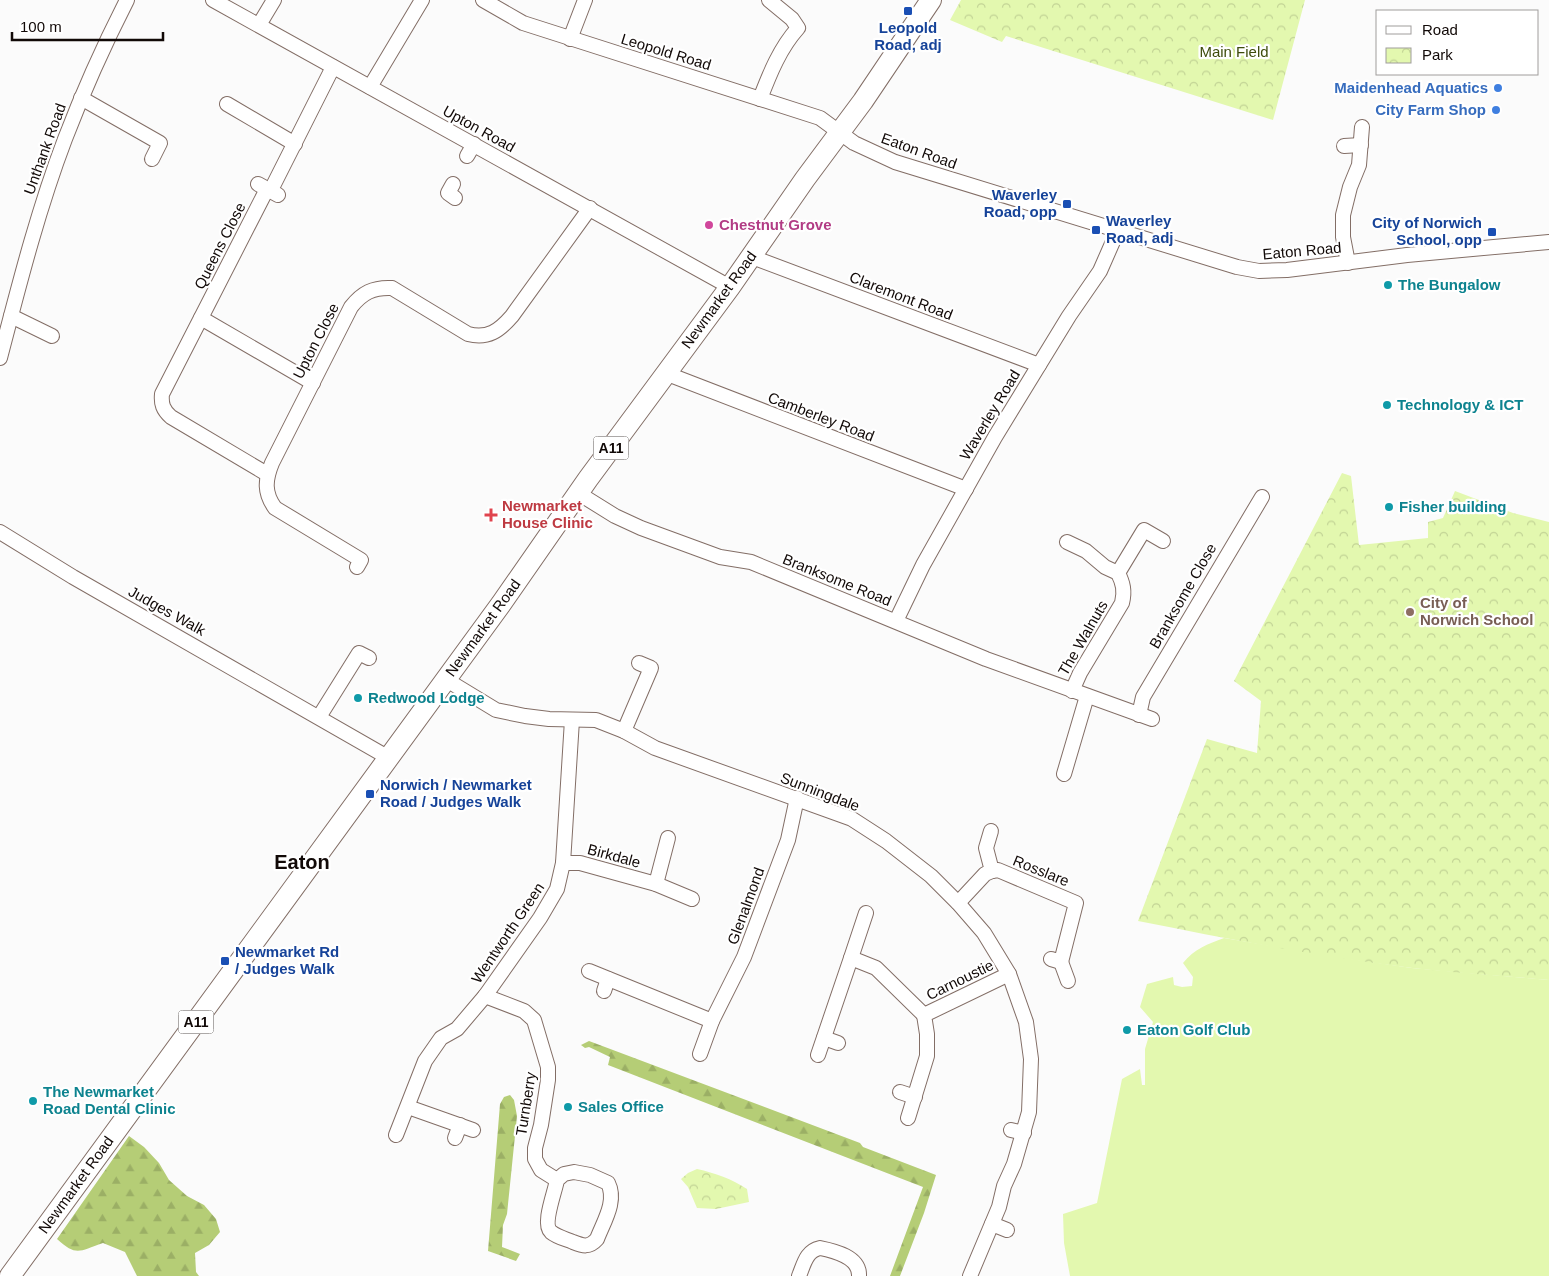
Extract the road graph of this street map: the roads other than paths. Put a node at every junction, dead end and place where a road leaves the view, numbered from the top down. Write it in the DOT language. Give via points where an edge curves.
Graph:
graph roads {
  1 [pos="127,0"];
  2 [pos="213,0"];
  3 [pos="274,0"];
  4 [pos="422,0"];
  5 [pos="483,0"];
  6 [pos="586,0"];
  7 [pos="769,0"];
  8 [pos="931,0"];
  9 [pos="259,25"];
  10 [pos="570,39"];
  11 [pos="333,67"];
  12 [pos="370,87"];
  13 [pos="81,98"];
  14 [pos="760,99"];
  15 [pos="227,104"];
  16 [pos="1362,127"];
  17 [pos="839,133"];
  18 [pos="295,144"];
  19 [pos="1344,146"];
  20 [pos="1361,146"];
  21 [pos="152,159"];
  22 [pos="590,208"];
  23 [pos="1118,230"];
  24 [pos="1549,242"];
  25 [pos="752,257"];
  26 [pos="1348,263"];
  27 [pos="730,287"];
  28 [pos="11,316"];
  29 [pos="201,318"];
  30 [pos="52,336"];
  31 [pos="0,358"];
  32 [pos="1039,365"];
  33 [pos="665,373"];
  34 [pos="313,383"];
  35 [pos="268,474"];
  36 [pos="966,489"];
  37 [pos="578,493"];
  38 [pos="1262,496"];
  39 [pos="0,532"];
  40 [pos="1163,541"];
  41 [pos="1071,549"];
  42 [pos="361,560"];
  43 [pos="1118,573"];
  44 [pos="896,621"];
  45 [pos="360,654"];
  46 [pos="651,668"];
  47 [pos="445,679"];
  48 [pos="1072,691"];
  49 [pos="1086,696"];
  50 [pos="320,717"];
  51 [pos="1145,717"];
  52 [pos="572,720"];
  53 [pos="624,731"];
  54 [pos="389,758"];
  55 [pos="1064,774"];
  56 [pos="797,798"];
  57 [pos="990,831"];
  58 [pos="668,838"];
  59 [pos="563,863"];
  60 [pos="992,871"];
  61 [pos="656,884"];
  62 [pos="692,899"];
  63 [pos="958,903"];
  64 [pos="866,913"];
  65 [pos="851,958"];
  66 [pos="588,971"];
  67 [pos="1009,974"];
  68 [pos="1068,981"];
  69 [pos="485,996"];
  70 [pos="924,1014"];
  71 [pos="712,1021"];
  72 [pos="824,1038"];
  73 [pos="838,1043"];
  74 [pos="700,1054"];
  75 [pos="818,1055"];
  76 [pos="900,1092"];
  77 [pos="915,1097"];
  78 [pos="408,1107"];
  79 [pos="908,1118"];
  80 [pos="473,1130"];
  81 [pos="396,1135"];
  82 [pos="557,1180"];
  83 [pos="992,1224"];
  84 [pos="1007,1230"];
  85 [pos="10,1276"];
  86 [pos="799,1276"];
  87 [pos="859,1276"];
  88 [pos="970,1276"];
  1 -- 13 [label="street, Unthank Road"];
  2 -- 9 [label="street, Upton Road"];
  3 -- 9 [label="street"];
  4 -- 12 [label="street"];
  5 -- 10 [label="street, Leopold Road" via="522,23"];
  6 -- 10 [label="street"];
  7 -- 14 [label="street" via="798,28 786,42"];
  8 -- 17 [label="highway, Newmarket Road / A11"];
  9 -- 11 [label="street, Upton Road"];
  10 -- 14 [label="street, Leopold Road"];
  11 -- 12 [label="street, Upton Road"];
  11 -- 18 [label="street, Queens Close"];
  12 -- 22 [label="street, Upton Road" via="470,150"];
  13 -- 21 [label="street" via="160,143"];
  13 -- 28 [label="street, Unthank Road" via="48,188"];
  14 -- 17 [label="street, Leopold Road" via="820,118"];
  15 -- 18 [label="street"];
  16 -- 20 [label="street"];
  17 -- 23 [label="street, Eaton Road" via="894,162"];
  17 -- 25 [label="highway, Newmarket Road / A11"];
  18 -- 29 [label="street, Queens Close"];
  19 -- 20 [label="street"];
  20 -- 26 [label="street" via="1359,165 1343,215"];
  22 -- 27 [label="street, Upton Road"];
  22 -- 34 [label="street, Upton Close" via="512,316 496,332 487,336 468,334 403,293 379,287 358,297 350,307"];
  23 -- 26 [label="street, Eaton Road" via="1259,271"];
  23 -- 32 [label="street, Waverley Road" via="1100,271"];
  24 -- 26 [label="street, Eaton Road"];
  25 -- 27 [label="highway, Newmarket Road / A11"];
  25 -- 32 [label="street, Claremont Road"];
  27 -- 33 [label="highway, Newmarket Road / A11"];
  28 -- 30 [label="street"];
  28 -- 31 [label="street, Unthank Road"];
  29 -- 34 [label="street"];
  29 -- 35 [label="street, Queens Close" via="162,394 164,411"];
  32 -- 36 [label="street, Waverley Road"];
  33 -- 36 [label="street, Camberley Road"];
  33 -- 37 [label="highway, Newmarket Road / A11"];
  34 -- 35 [label="street, Upton Close"];
  35 -- 42 [label="street, Upton Close" via="267,494 275,508"];
  36 -- 44 [label="street, Waverley Road"];
  37 -- 44 [label="street, Branksome Road" via="641,528 720,557 751,562"];
  37 -- 47 [label="highway, Newmarket Road / A11"];
  38 -- 51 [label="street, Branksome Close" via="1143,697"];
  39 -- 50 [label="street, Judges Walk"];
  40 -- 43 [label="street" via="1144,530"];
  41 -- 43 [label="street" via="1086,551 1105,568"];
  43 -- 48 [label="street, The Walnuts" via="1124,594 1122,603"];
  44 -- 48 [label="street, Branksome Road"];
  45 -- 50 [label="street"];
  46 -- 53 [label="street"];
  47 -- 52 [label="street, Sunningdale" via="496,710"];
  47 -- 54 [label="highway, Newmarket Road / A11"];
  48 -- 49 [label="street, Branksome Road"];
  49 -- 51 [label="street, Branksome Road"];
  49 -- 55 [label="street"];
  50 -- 54 [label="street, Judges Walk"];
  52 -- 53 [label="street, Sunningdale" via="596,720"];
  52 -- 59 [label="street, Wentworth Green"];
  53 -- 56 [label="street, Sunningdale" via="663,751"];
  54 -- 85 [label="highway, Newmarket Road / A11"];
  56 -- 63 [label="street, Sunningdale" via="852,819 886,841 931,876"];
  56 -- 71 [label="street, Glenalmond" via="788,840 744,957"];
  57 -- 60 [label="street, Rosslare" via="986,848"];
  58 -- 61 [label="street, Birkdale"];
  59 -- 61 [label="street, Birkdale" via="580,863"];
  59 -- 69 [label="street, Wentworth Green" via="558,889"];
  60 -- 63 [label="street, Rosslare" via="985,874"];
  60 -- 68 [label="street, Rosslare" via="998,870 1076,903 1056,960"];
  61 -- 62 [label="street, Birkdale"];
  63 -- 67 [label="street, Sunningdale" via="984,933"];
  64 -- 65 [label="street"];
  65 -- 70 [label="street, Carnoustie" via="876,968"];
  65 -- 72 [label="street"];
  66 -- 71 [label="street" via="606,985"];
  67 -- 70 [label="street, Carnoustie"];
  67 -- 83 [label="street, Sunningdale" via="1026,1022 1031,1059 1029,1112 1017,1132 1014,1164"];
  69 -- 78 [label="street, Wentworth Green" via="458,1029 442,1038 425,1061"];
  69 -- 82 [label="street, Turnberry" via="524,1011 534,1020 548,1067 535,1159 541,1170"];
  70 -- 77 [label="street, Carnoustie" via="927,1056"];
  71 -- 74 [label="street, Glenalmond"];
  72 -- 73 [label="street"];
  72 -- 75 [label="street"];
  76 -- 77 [label="street"];
  77 -- 79 [label="street, Carnoustie"];
  78 -- 80 [label="street" via="457,1132"];
  78 -- 81 [label="street, Wentworth Green"];
  82 -- 82 [label="street" via="574,1172 608,1182 612,1200 592,1244 585,1246 552,1234 547,1228"];
  83 -- 84 [label="street"];
  83 -- 88 [label="street, Sunningdale"];
  86 -- 87 [label="street" via="806,1256 820,1248 850,1258 856,1264"];
}
